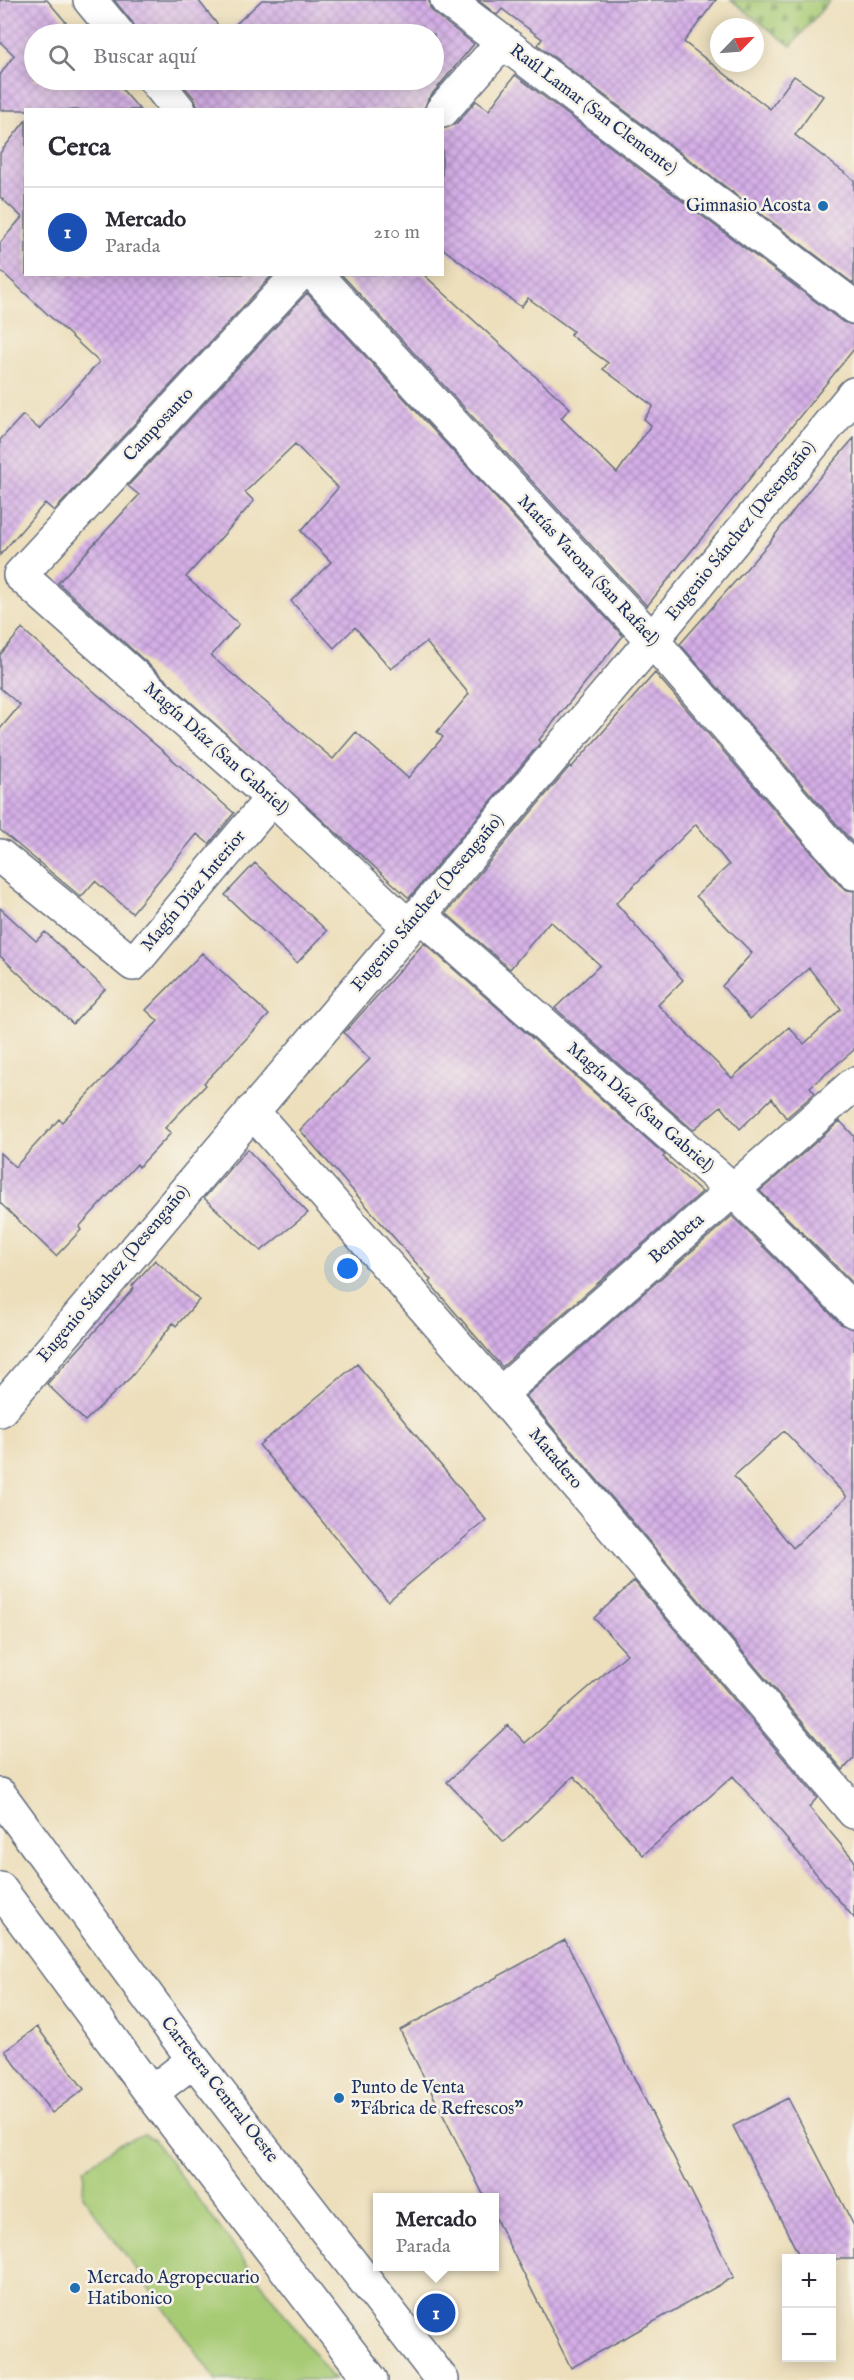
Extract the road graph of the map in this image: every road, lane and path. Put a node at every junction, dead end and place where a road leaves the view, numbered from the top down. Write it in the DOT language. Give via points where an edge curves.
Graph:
graph roads {
  1 [pos="90,0"];
  2 [pos="447,0"];
  3 [pos="110,24"];
  4 [pos="503,42"];
  5 [pos="163,90"];
  6 [pos="177,108"];
  7 [pos="444,109"];
  8 [pos="297,276"];
  9 [pos="317,276"];
  10 [pos="854,307"];
  11 [pos="854,394"];
  12 [pos="10,575"];
  13 [pos="652,640"];
  14 [pos="272,798"];
  15 [pos="0,856"];
  16 [pos="854,873"];
  17 [pos="413,920"];
  18 [pos="854,1084"];
  19 [pos="252,1111"];
  20 [pos="733,1190"];
  21 [pos="854,1311"];
  22 [pos="500,1394"];
  23 [pos="0,1410"];
  24 [pos="0,1796"];
  25 [pos="850,1797"];
  26 [pos="0,1889"];
  27 [pos="194,2060"];
  28 [pos="152,2093"];
  29 [pos="371,2380"];
  30 [pos="442,2380"];
  1 -- 3 [label="street"];
  2 -- 4 [label="street, Raúl Lamar (San Clemente)"];
  4 -- 7 [label="street"];
  4 -- 10 [label="street, Raúl Lamar (San Clemente)"];
  5 -- 6 [label="street"];
  8 -- 12 [label="street, Camposanto"];
  9 -- 13 [label="street, Matías Varona (San Rafael)"];
  11 -- 13 [label="street, Eugenio Sánchez (Desengaño)"];
  12 -- 14 [label="street, Magín Díaz (San Gabriel)"];
  13 -- 16 [label="street, Matías Varona (San Rafael)"];
  13 -- 17 [label="street, Eugenio Sánchez (Desengaño)"];
  14 -- 15 [label="street, Magín Diaz Interior" via="133,964"];
  14 -- 17 [label="street, Magín Díaz (San Gabriel)"];
  17 -- 19 [label="street, Eugenio Sánchez (Desengaño)"];
  17 -- 20 [label="street, Magín Díaz (San Gabriel)"];
  18 -- 20 [label="street, Bembeta"];
  19 -- 22 [label="street, Matadero"];
  19 -- 23 [label="street, Eugenio Sánchez (Desengaño)"];
  20 -- 21 [label="street, Magín Díaz (San Gabriel)"];
  20 -- 22 [label="street, Bembeta"];
  22 -- 25 [label="street, Matadero"];
  24 -- 27 [label="street, Carretera Central Oeste"];
  26 -- 28 [label="street"];
  27 -- 28 [label="street"];
  27 -- 30 [label="street, Carretera Central Oeste"];
  28 -- 29 [label="street"];
}
